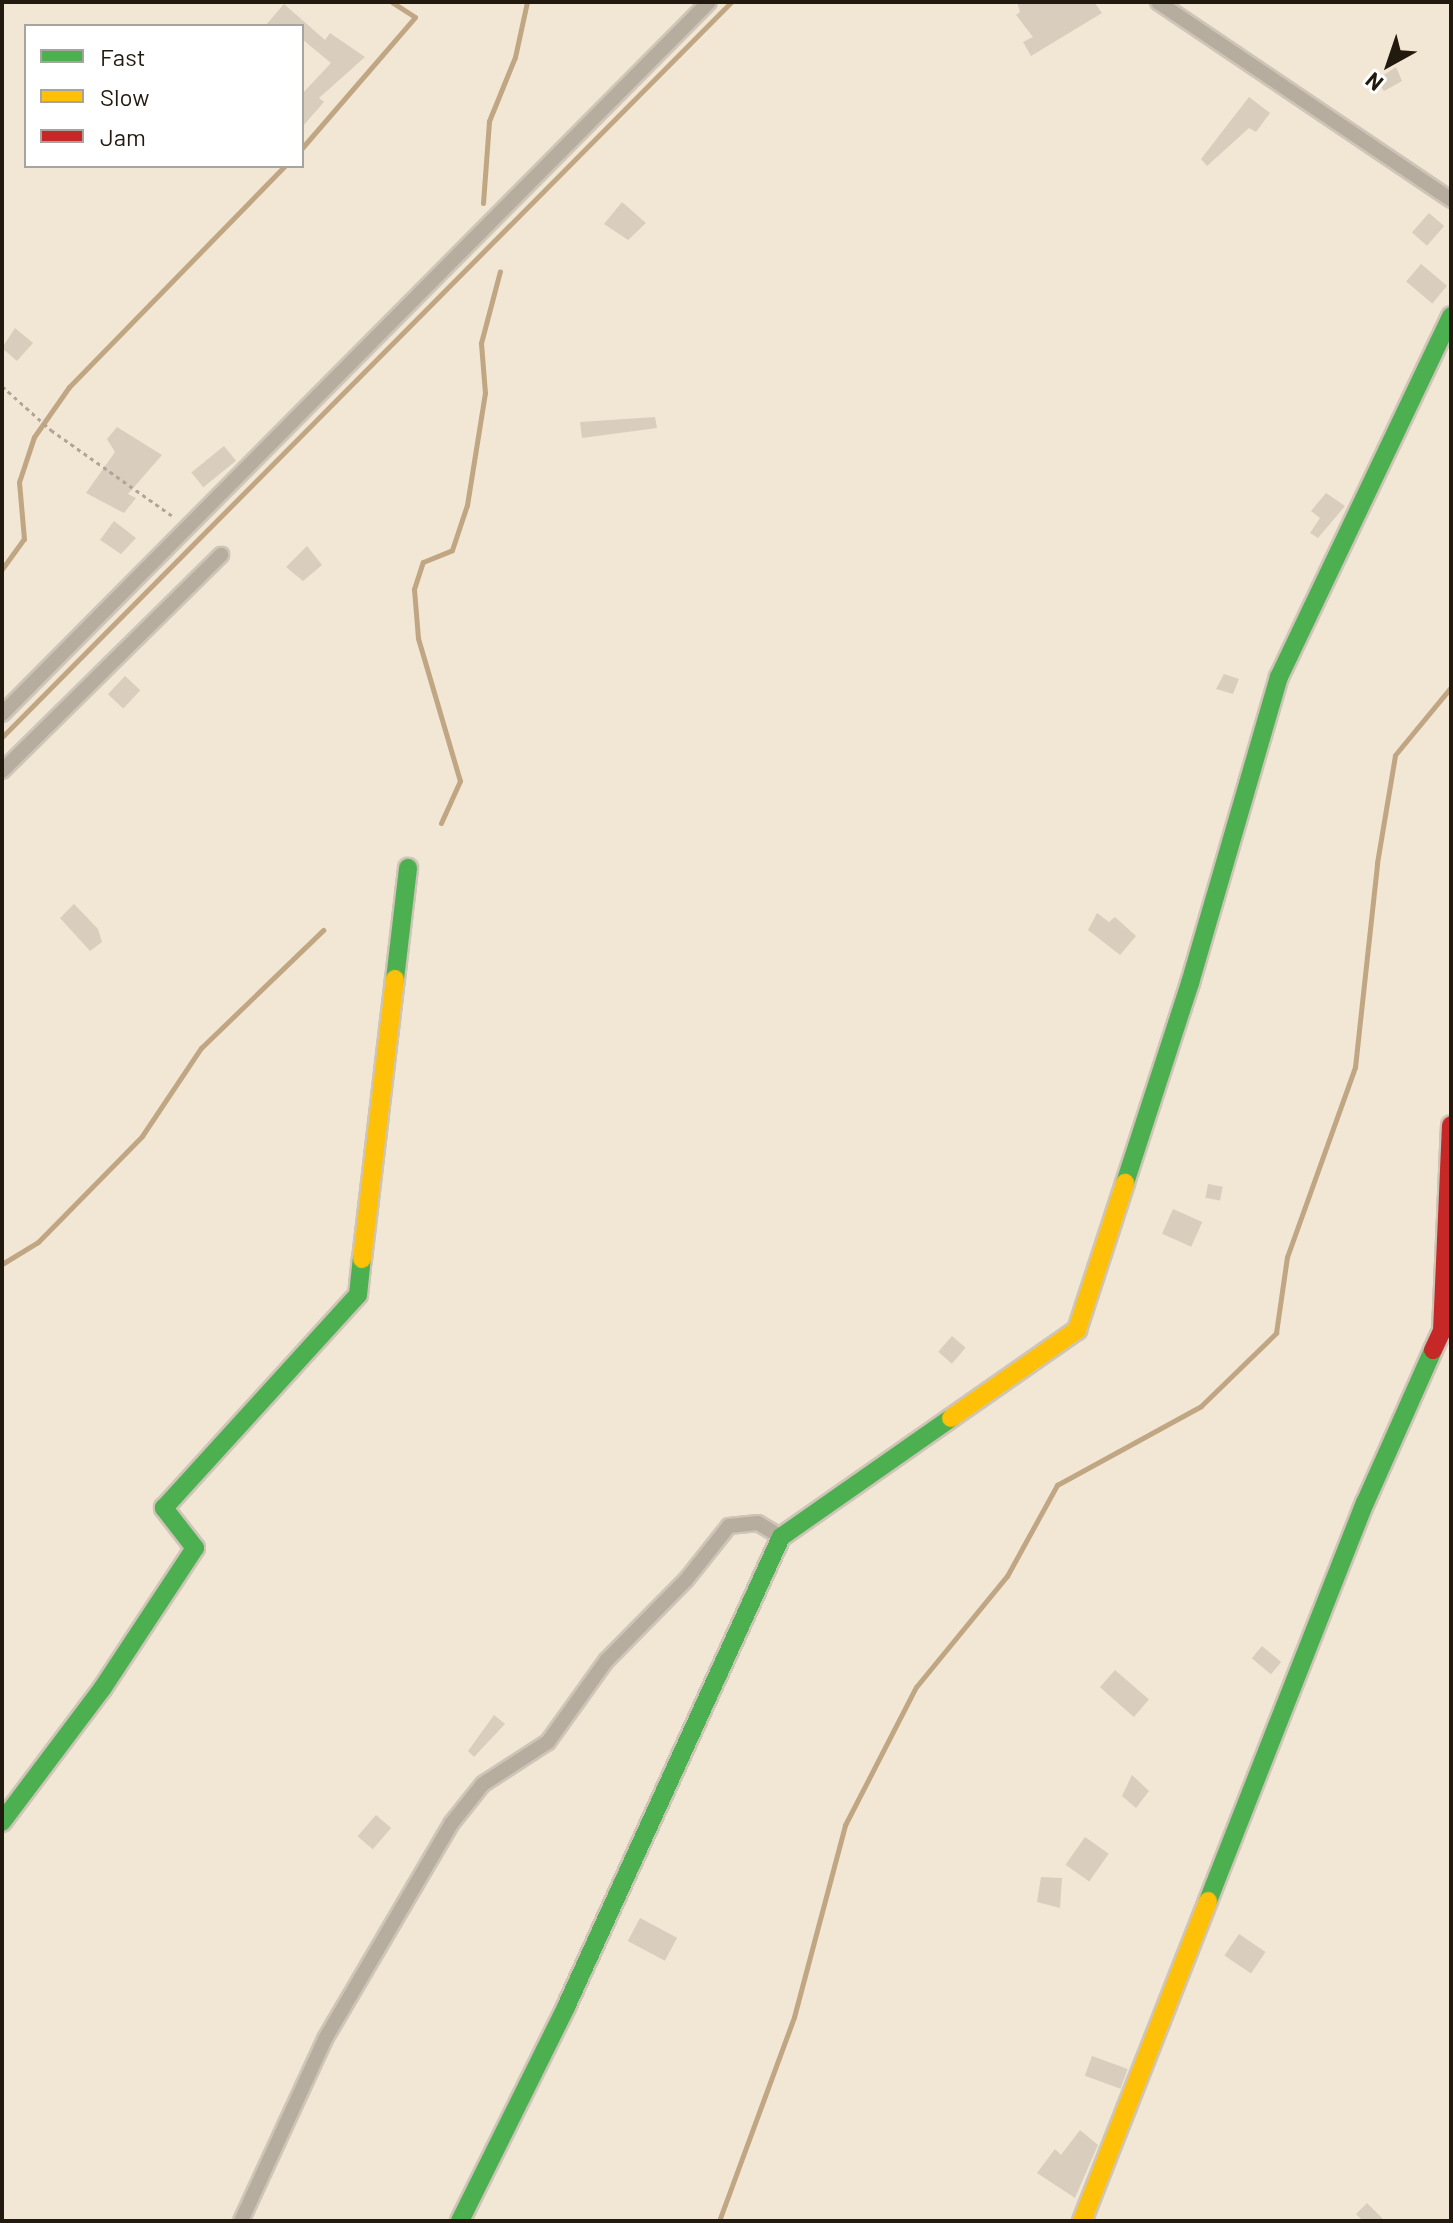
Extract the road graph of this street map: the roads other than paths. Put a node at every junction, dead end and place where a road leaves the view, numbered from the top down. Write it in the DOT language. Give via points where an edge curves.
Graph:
graph roads {
  1 [pos="709,2"];
  2 [pos="1158,2"];
  3 [pos="1451,200"];
  4 [pos="1451,316"];
  5 [pos="221,555"];
  6 [pos="2,714"];
  7 [pos="2,771"];
  8 [pos="408,868"];
  9 [pos="1451,1125"];
  10 [pos="781,1537"];
  11 [pos="2,1822"];
  12 [pos="241,2221"];
  13 [pos="460,2221"];
  14 [pos="1082,2221"];
  1 -- 6 [label="street"];
  2 -- 3 [label="street"];
  4 -- 10 [label="street" via="1279,677 1190,983 1077,1330"];
  5 -- 7 [label="street"];
  8 -- 11 [label="street" via="358,1295 164,1508 195,1548 102,1689"];
  9 -- 14 [label="street" via="1442,1331 1365,1503"];
  10 -- 12 [label="street" via="758,1523 729,1526 686,1580 606,1661 548,1742 483,1784 451,1824 325,2039"];
  10 -- 13 [label="street" via="566,2007"];
}
